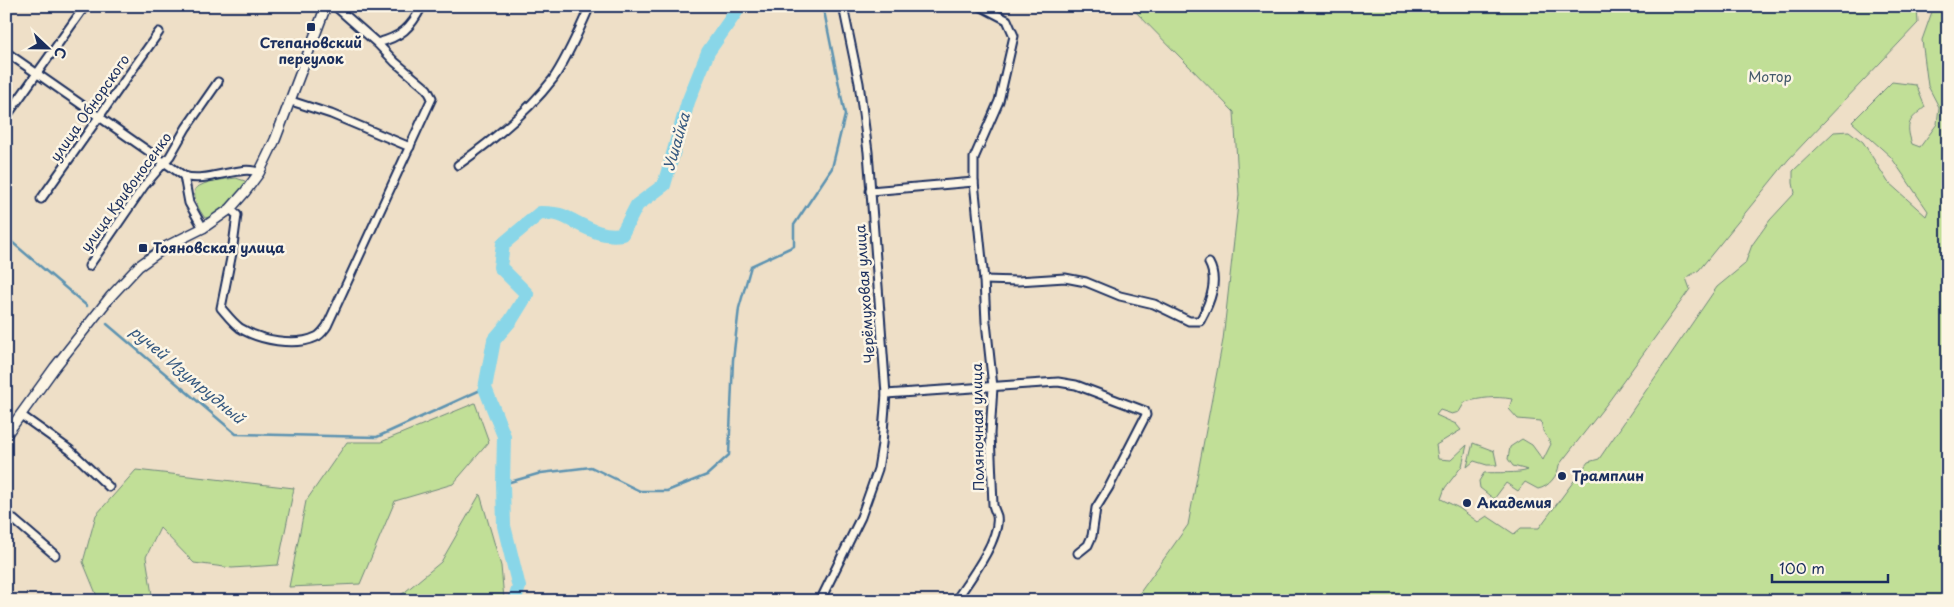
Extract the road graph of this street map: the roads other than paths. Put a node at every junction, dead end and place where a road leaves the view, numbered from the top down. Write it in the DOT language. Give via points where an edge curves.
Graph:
graph roads {
  1 [pos="84,6"];
  2 [pos="326,6"];
  3 [pos="335,6"];
  4 [pos="422,6"];
  5 [pos="590,6"];
  6 [pos="843,6"];
  7 [pos="980,6"];
  8 [pos="159,32"];
  9 [pos="377,43"];
  10 [pos="6,52"];
  11 [pos="37,73"];
  12 [pos="218,82"];
  13 [pos="291,101"];
  14 [pos="6,117"];
  15 [pos="100,117"];
  16 [pos="410,147"];
  17 [pos="164,162"];
  18 [pos="458,165"];
  19 [pos="259,173"];
  20 [pos="184,176"];
  21 [pos="974,182"];
  22 [pos="870,191"];
  23 [pos="41,199"];
  24 [pos="230,208"];
  25 [pos="203,228"];
  26 [pos="1209,263"];
  27 [pos="89,266"];
  28 [pos="984,280"];
  29 [pos="992,387"];
  30 [pos="886,394"];
  31 [pos="21,415"];
  32 [pos="6,435"];
  33 [pos="109,487"];
  34 [pos="6,513"];
  35 [pos="1078,553"];
  36 [pos="55,555"];
  37 [pos="956,600"];
  38 [pos="820,601"];
  1 -- 11 [label="street"];
  2 -- 13 [label="street"];
  3 -- 9 [label="street"];
  4 -- 9 [label="street" via="410,27 394,38"];
  5 -- 18 [label="street" via="553,78 539,95 490,143"];
  6 -- 22 [label="street, Черёмуховая улица" via="860,93"];
  7 -- 21 [label="street, Поляночная улица" via="1006,20 1014,36 999,101 974,158"];
  8 -- 15 [label="street, улица Обнорского"];
  9 -- 16 [label="street" via="431,95 431,102"];
  10 -- 11 [label="street"];
  11 -- 14 [label="street"];
  11 -- 15 [label="street"];
  12 -- 17 [label="street, улица Кривоносенко"];
  13 -- 16 [label="street"];
  13 -- 19 [label="street"];
  15 -- 17 [label="street"];
  15 -- 23 [label="street, улица Обнорского"];
  16 -- 24 [label="street" via="327,326 316,337 294,341 261,338 232,322 221,308 237,215"];
  17 -- 20 [label="street"];
  17 -- 27 [label="street, улица Кривоносенко"];
  19 -- 20 [label="street" via="250,170 207,177"];
  19 -- 24 [label="street"];
  20 -- 25 [label="street" via="189,203"];
  21 -- 22 [label="street"];
  21 -- 28 [label="street, Поляночная улица"];
  22 -- 30 [label="street, Черёмуховая улица"];
  24 -- 25 [label="street"];
  25 -- 31 [label="street" via="167,246 139,266 111,296"];
  26 -- 28 [label="street" via="1214,272 1207,309 1200,321 1189,322 1154,304 1120,296 1086,282 1065,278"];
  28 -- 29 [label="street, Поляночная улица"];
  29 -- 30 [label="street"];
  29 -- 35 [label="street" via="1058,382 1076,385 1145,410 1146,415 1096,508 1088,545"];
  29 -- 37 [label="street, Поляночная улица" via="990,434 993,505 997,524 984,556"];
  30 -- 38 [label="street, Черёмуховая улица" via="882,444 875,477 861,517"];
  31 -- 32 [label="street"];
  31 -- 33 [label="street" via="70,450"];
  34 -- 36 [label="street"];
}
